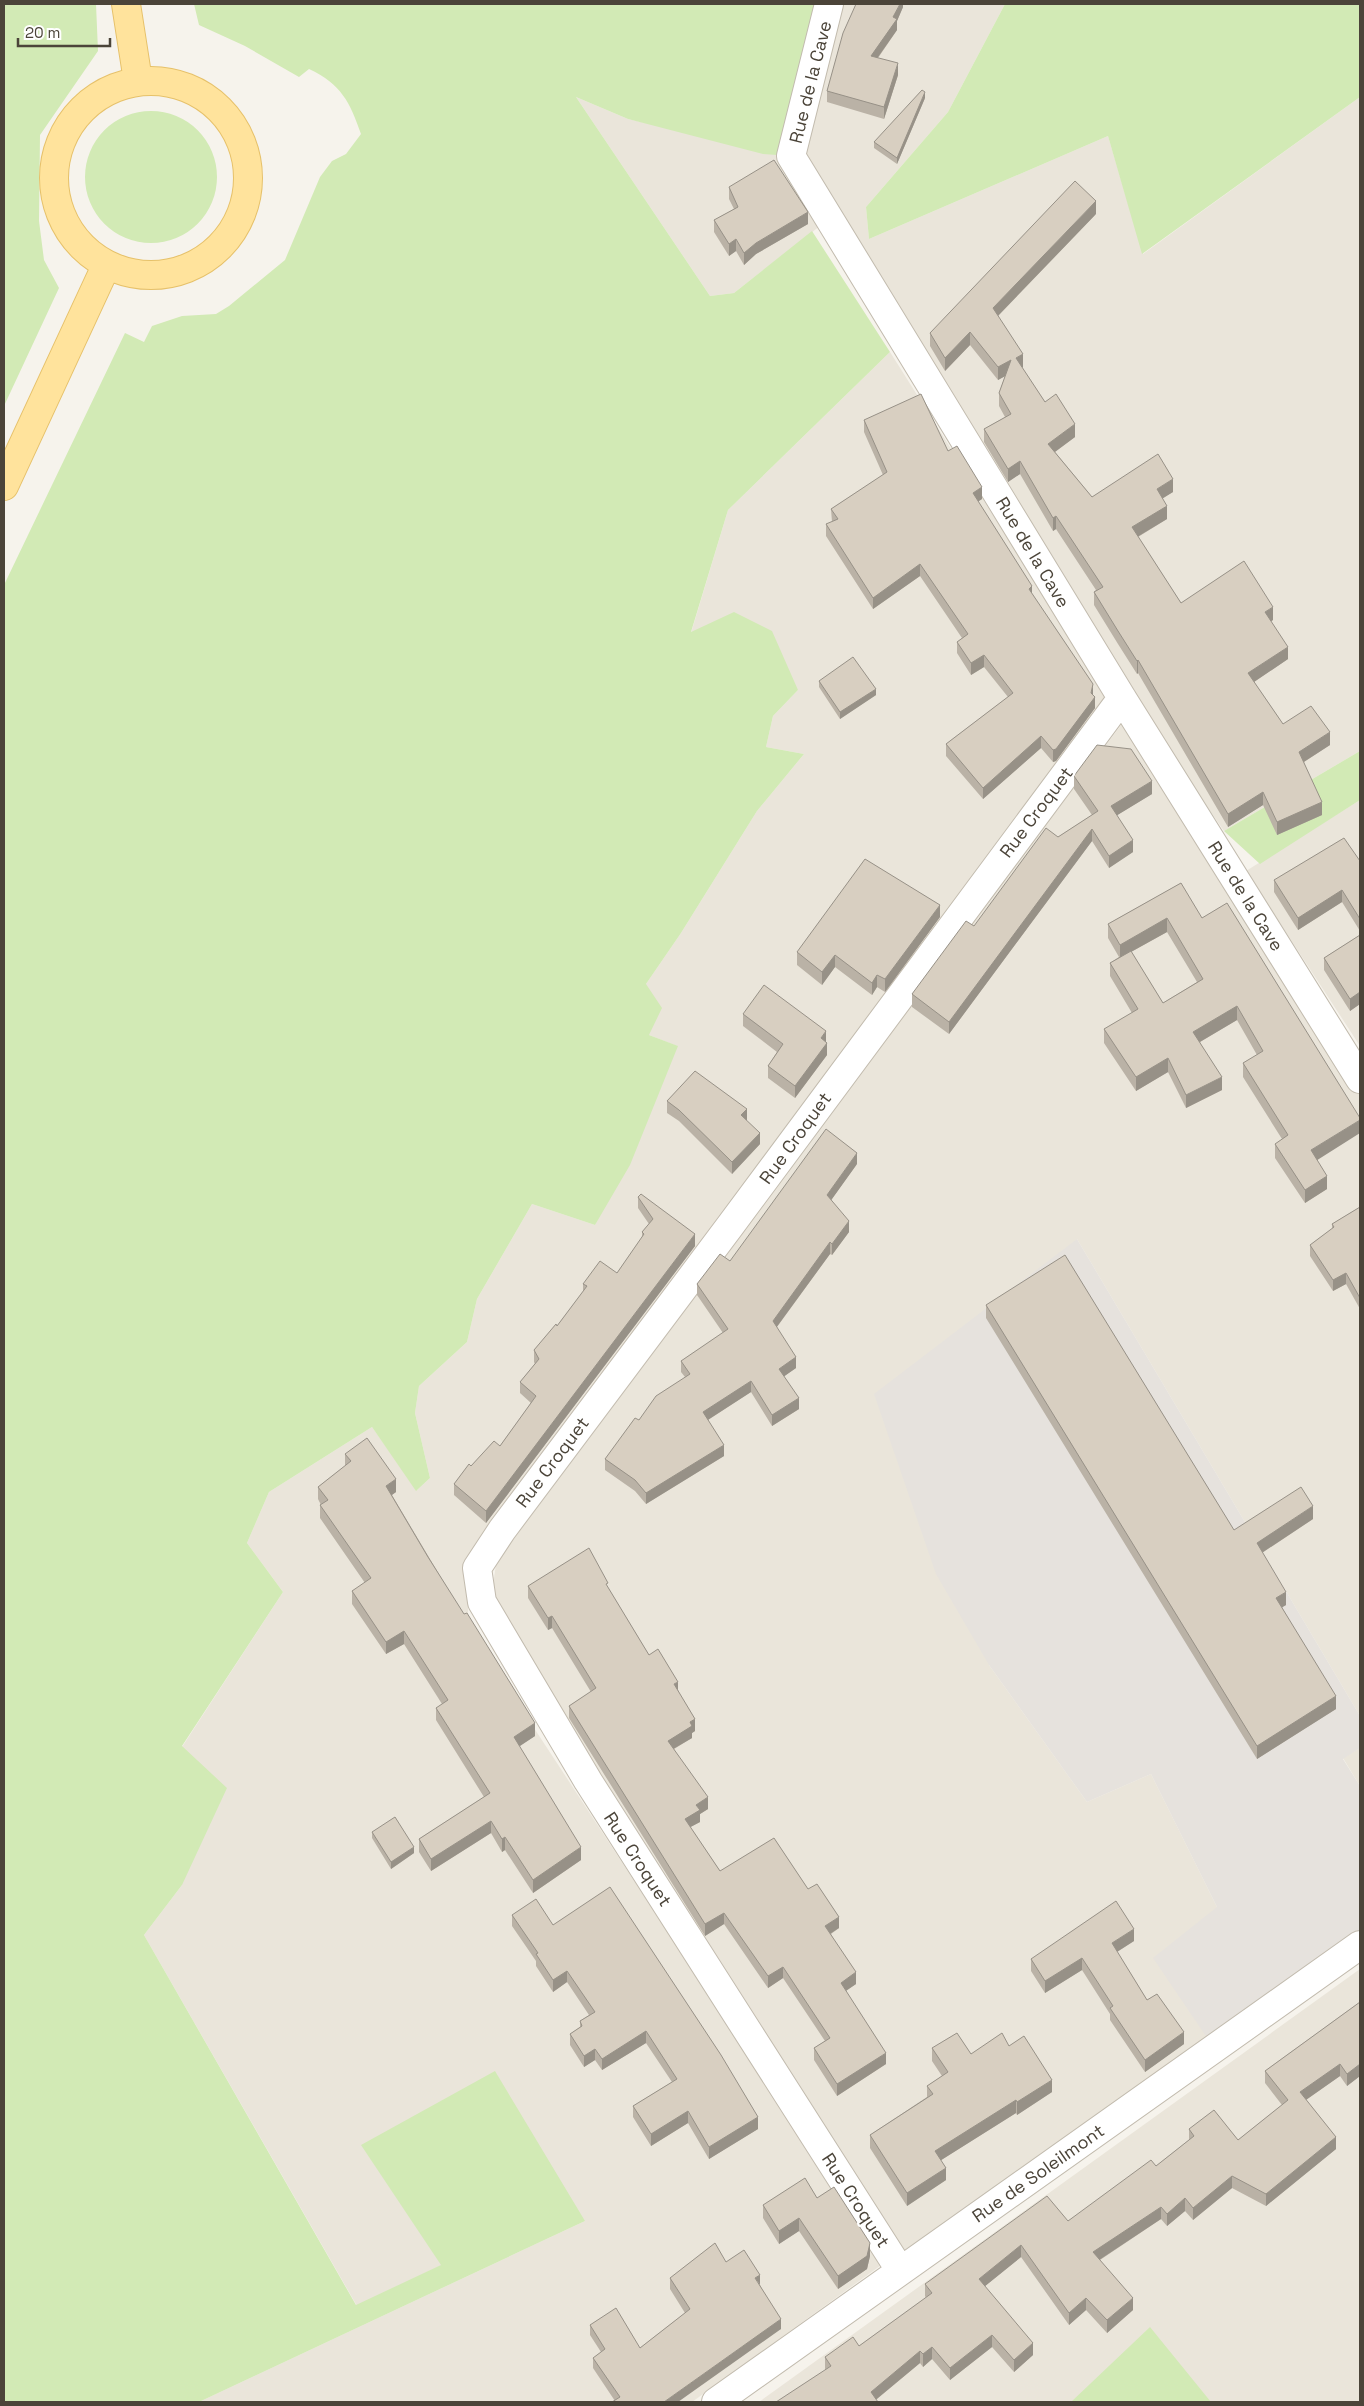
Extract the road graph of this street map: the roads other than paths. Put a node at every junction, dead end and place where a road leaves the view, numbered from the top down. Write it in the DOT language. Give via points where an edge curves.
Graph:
graph roads {
  1 [pos="126,4"];
  2 [pos="829,4"];
  3 [pos="138,82"];
  4 [pos="106,266"];
  5 [pos="4,486"];
  6 [pos="1122,698"];
  7 [pos="1360,1079"];
  8 [pos="1360,1944"];
  9 [pos="900,2270"];
  10 [pos="716,2402"];
  1 -- 3 [label="main road"];
  2 -- 6 [label="street, Rue de la Cave" via="791,156"];
  3 -- 4 [label="main road" via="108,90 84,108 65,132 55,161 54,192 63,221 80,246"];
  3 -- 4 [label="main road" via="171,82 202,95 227,117 243,146 249,179 243,212 226,241 201,263 161,275 136,275"];
  4 -- 5 [label="main road"];
  6 -- 7 [label="street, Rue de la Cave"];
  6 -- 9 [label="street, Rue Croquet" via="502,1530 477,1568 482,1602 588,1781"];
  8 -- 9 [label="street, Rue de Soleilmont"];
  9 -- 10 [label="street, Rue de Soleilmont"];
}
